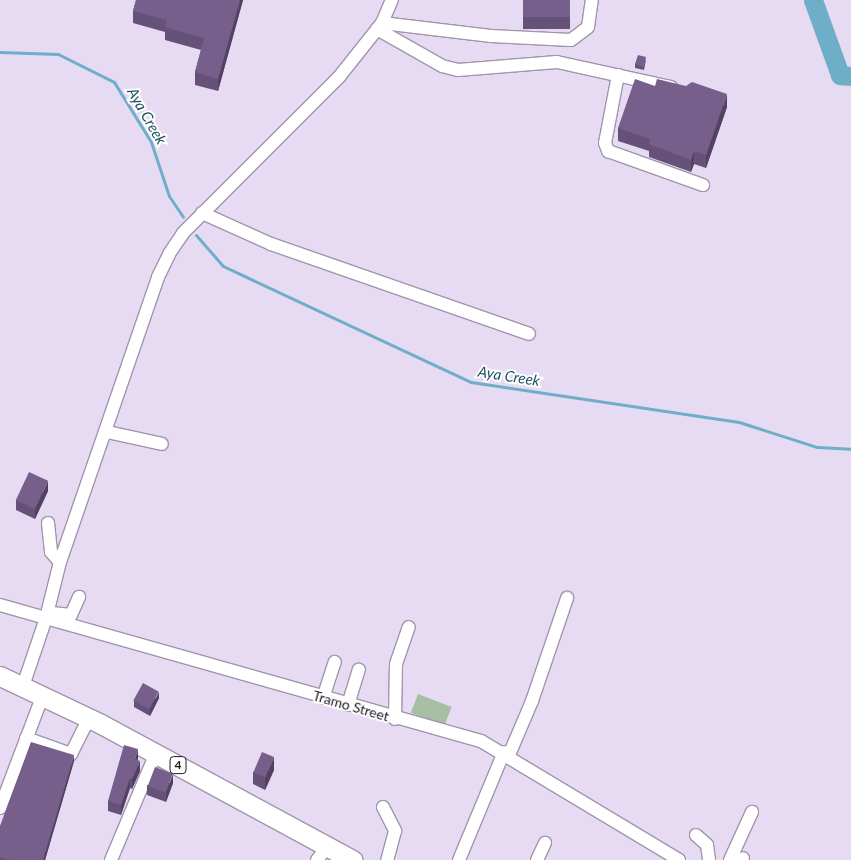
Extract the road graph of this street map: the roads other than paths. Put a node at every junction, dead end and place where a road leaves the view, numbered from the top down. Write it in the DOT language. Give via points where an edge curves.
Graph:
graph roads {
  1 [pos="392,0"];
  2 [pos="592,0"];
  3 [pos="379,26"];
  4 [pos="618,75"];
  5 [pos="686,90"];
  6 [pos="704,185"];
  7 [pos="202,213"];
  8 [pos="530,334"];
  9 [pos="107,432"];
  10 [pos="162,444"];
  11 [pos="48,523"];
  12 [pos="60,562"];
  13 [pos="79,597"];
  14 [pos="567,598"];
  15 [pos="0,605"];
  16 [pos="47,615"];
  17 [pos="408,627"];
  18 [pos="335,662"];
  19 [pos="359,670"];
  20 [pos="0,676"];
  21 [pos="23,686"];
  22 [pos="43,695"];
  23 [pos="322,698"];
  24 [pos="348,705"];
  25 [pos="89,718"];
  26 [pos="395,719"];
  27 [pos="26,738"];
  28 [pos="156,753"];
  29 [pos="506,754"];
  30 [pos="383,807"];
  31 [pos="0,808"];
  32 [pos="752,812"];
  33 [pos="696,835"];
  34 [pos="545,843"];
  35 [pos="322,853"];
  36 [pos="111,860"];
  37 [pos="353,860"];
  38 [pos="387,860"];
  39 [pos="459,860"];
  40 [pos="537,860"];
  41 [pos="679,860"];
  42 [pos="709,860"];
  43 [pos="730,860"];
  1 -- 3 [label="street"];
  2 -- 3 [label="street" via="588,28 571,40"];
  3 -- 4 [label="street" via="442,66 458,70 557,62"];
  3 -- 7 [label="street" via="339,77"];
  4 -- 5 [label="street"];
  4 -- 6 [label="street" via="604,142 608,151"];
  7 -- 8 [label="street" via="271,244"];
  7 -- 9 [label="street" via="183,233 158,277"];
  9 -- 10 [label="street"];
  9 -- 12 [label="street"];
  11 -- 12 [label="street" via="50,552"];
  12 -- 16 [label="street"];
  13 -- 16 [label="street" via="72,615"];
  14 -- 29 [label="street" via="529,709"];
  15 -- 16 [label="street, Tramo Street"];
  16 -- 21 [label="street"];
  16 -- 23 [label="street, Tramo Street"];
  17 -- 26 [label="street" via="396,664"];
  18 -- 23 [label="street"];
  19 -- 24 [label="street"];
  20 -- 21 [label="highway, 4"];
  21 -- 22 [label="highway, 4"];
  22 -- 25 [label="highway, 4"];
  22 -- 27 [label="street"];
  23 -- 24 [label="street, Tramo Street"];
  24 -- 26 [label="street, Tramo Street"];
  25 -- 27 [label="street" via="71,754"];
  25 -- 28 [label="highway, 4"];
  26 -- 29 [label="street, Tramo Street" via="481,741"];
  27 -- 31 [label="street"];
  28 -- 35 [label="highway, 4"];
  28 -- 36 [label="street"];
  29 -- 39 [label="street"];
  29 -- 41 [label="street, Tramo Street"];
  30 -- 38 [label="street" via="395,830"];
  32 -- 43 [label="street"];
  33 -- 42 [label="street" via="707,845"];
  34 -- 40 [label="street"];
  35 -- 37 [label="highway, 4"];
}
